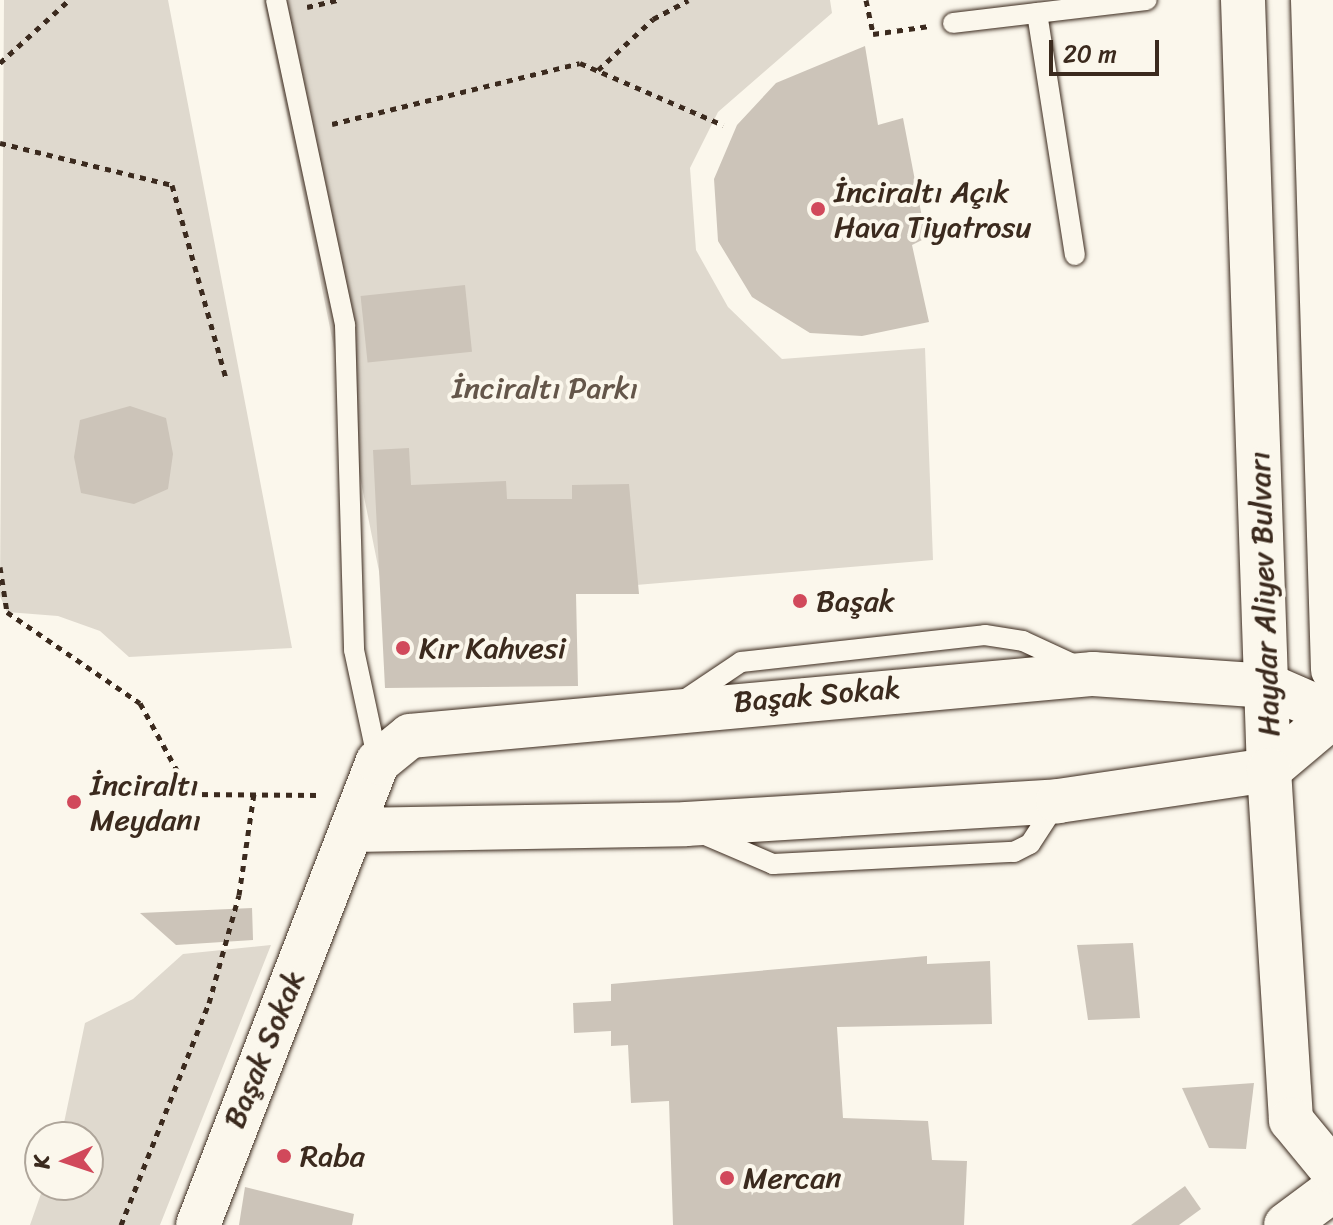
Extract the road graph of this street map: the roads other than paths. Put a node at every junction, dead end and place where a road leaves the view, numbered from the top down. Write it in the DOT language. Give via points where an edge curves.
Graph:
graph roads {
  1 [pos="276,0"];
  2 [pos="1147,0"];
  3 [pos="1243,0"];
  4 [pos="1313,0"];
  5 [pos="1037,13"];
  6 [pos="953,23"];
  7 [pos="1075,255"];
  8 [pos="1333,670"];
  9 [pos="1269,686"];
  10 [pos="1333,715"];
  11 [pos="1269,770"];
  12 [pos="366,796"];
  13 [pos="1333,1171"];
  14 [pos="1333,1190"];
  15 [pos="198,1225"];
  16 [pos="1286,1225"];
  1 -- 12 [label="lane" via="345,325 354,650"];
  2 -- 5 [label="lane"];
  3 -- 9 [label="street, Haydar Aliyev Bulvarı"];
  4 -- 8 [label="street"];
  5 -- 6 [label="lane"];
  5 -- 7 [label="lane"];
  9 -- 10 [label="street, Başak Sokak"];
  9 -- 11 [label="street, Haydar Aliyev Bulvarı"];
  9 -- 12 [label="street, Başak Sokak" via="1093,674 674,708 410,736"];
  10 -- 11 [label="street"];
  11 -- 12 [label="street" via="1058,801 686,824"];
  11 -- 13 [label="street, Haydar Aliyev Bulvarı" via="1291,1120"];
  12 -- 15 [label="street, Başak Sokak"];
  14 -- 16 [label="street"];
}
